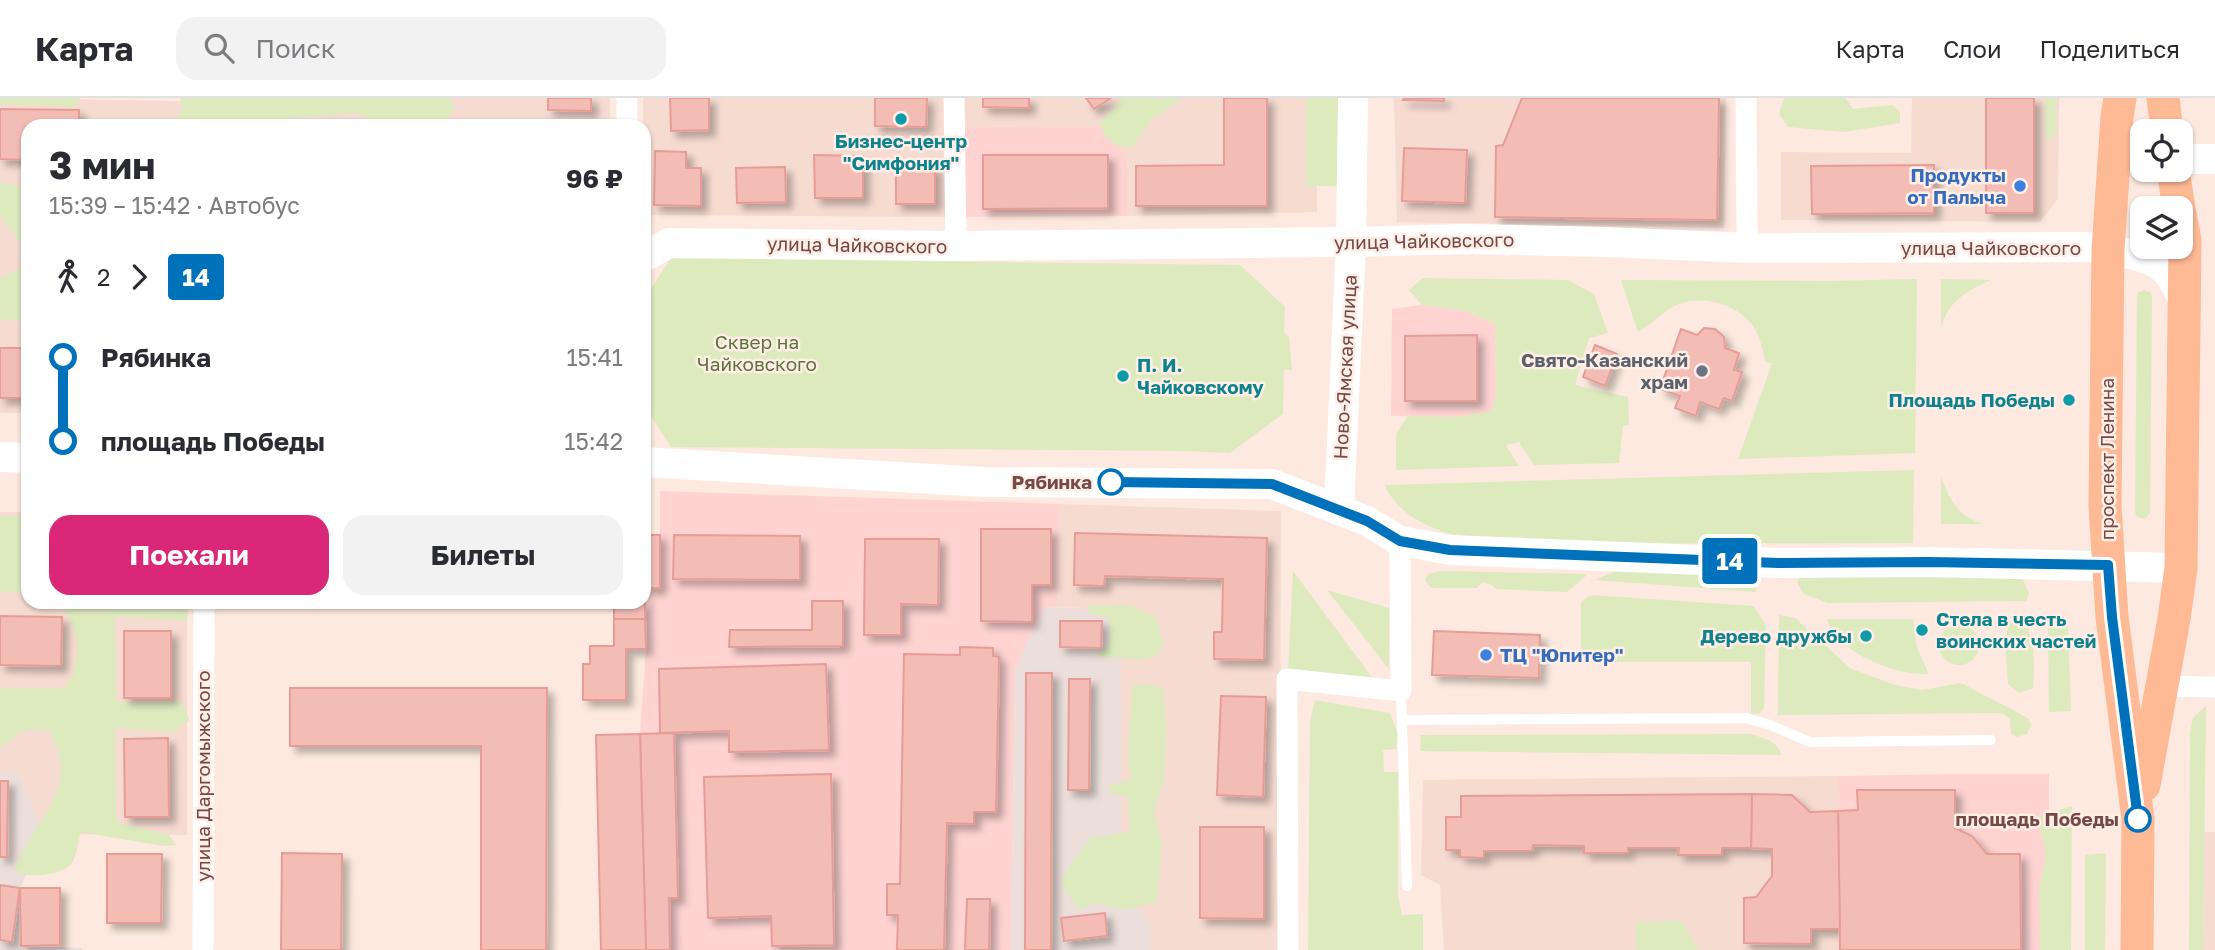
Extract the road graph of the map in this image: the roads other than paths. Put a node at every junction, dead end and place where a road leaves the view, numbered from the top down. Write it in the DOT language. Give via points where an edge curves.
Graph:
graph roads {
  1 [pos="627,98"];
  2 [pos="954,98"];
  3 [pos="1353,98"];
  4 [pos="1746,98"];
  5 [pos="2120,98"];
  6 [pos="2163,98"];
  7 [pos="627,119"];
  8 [pos="2166,119"];
  9 [pos="2128,150"];
  10 [pos="2193,159"];
  11 [pos="2215,159"];
  12 [pos="1351,242"];
  13 [pos="956,246"];
  14 [pos="1749,248"];
  15 [pos="2108,250"];
  16 [pos="651,253"];
  17 [pos="2185,259"];
  18 [pos="2185,303"];
  19 [pos="651,450"];
  20 [pos="0,457"];
  21 [pos="21,458"];
  22 [pos="651,462"];
  23 [pos="689,463"];
  24 [pos="1339,510"];
  25 [pos="1400,541"];
  26 [pos="2108,565"];
  27 [pos="2180,568"];
  28 [pos="204,609"];
  29 [pos="2161,686"];
  30 [pos="2215,687"];
  31 [pos="1401,691"];
  32 [pos="1403,720"];
  33 [pos="1991,740"];
  34 [pos="2138,819"];
  35 [pos="1407,886"];
  36 [pos="203,950"];
  37 [pos="1288,950"];
  38 [pos="2137,950"];
  1 -- 7 [label="street"];
  2 -- 13 [label="street"];
  3 -- 12 [label="main road, Ново-Ямская улица"];
  4 -- 14 [label="street"];
  5 -- 9 [label="main road, проспект Ленина"];
  6 -- 8 [label="main road"];
  9 -- 15 [label="main road, проспект Ленина"];
  10 -- 11 [label="main road"];
  12 -- 13 [label="main road, улица Чайковского"];
  12 -- 14 [label="main road, улица Чайковского" via="1465,239"];
  12 -- 24 [label="main road, Ново-Ямская улица"];
  13 -- 16 [label="main road, улица Чайковского" via="669,243"];
  14 -- 15 [label="main road, улица Чайковского"];
  15 -- 18 [label="main road, улица Чайковского" via="2154,262 2167,271"];
  15 -- 26 [label="main road, проспект Ленина"];
  17 -- 18 [label="main road, проспект Ленина"];
  18 -- 27 [label="main road, проспект Ленина"];
  19 -- 23 [label="main road"];
  20 -- 21 [label="main road"];
  22 -- 23 [label="main road"];
  23 -- 24 [label="main road" via="984,482 1272,484"];
  24 -- 25 [label="main road"];
  25 -- 26 [label="main road" via="1450,550 1778,563"];
  25 -- 31 [label="street"];
  26 -- 27 [label="main road"];
  26 -- 34 [label="main road, проспект Ленина"];
  27 -- 29 [label="main road, проспект Ленина"];
  28 -- 36 [label="street, улица Даргомыжского"];
  29 -- 30 [label="street"];
  29 -- 34 [label="main road, проспект Ленина"];
  31 -- 32 [label="lane"];
  31 -- 37 [label="street" via="1287,679"];
  32 -- 33 [label="lane" via="1746,718 1810,742"];
  32 -- 35 [label="lane"];
  34 -- 38 [label="main road, проспект Ленина"];
}
